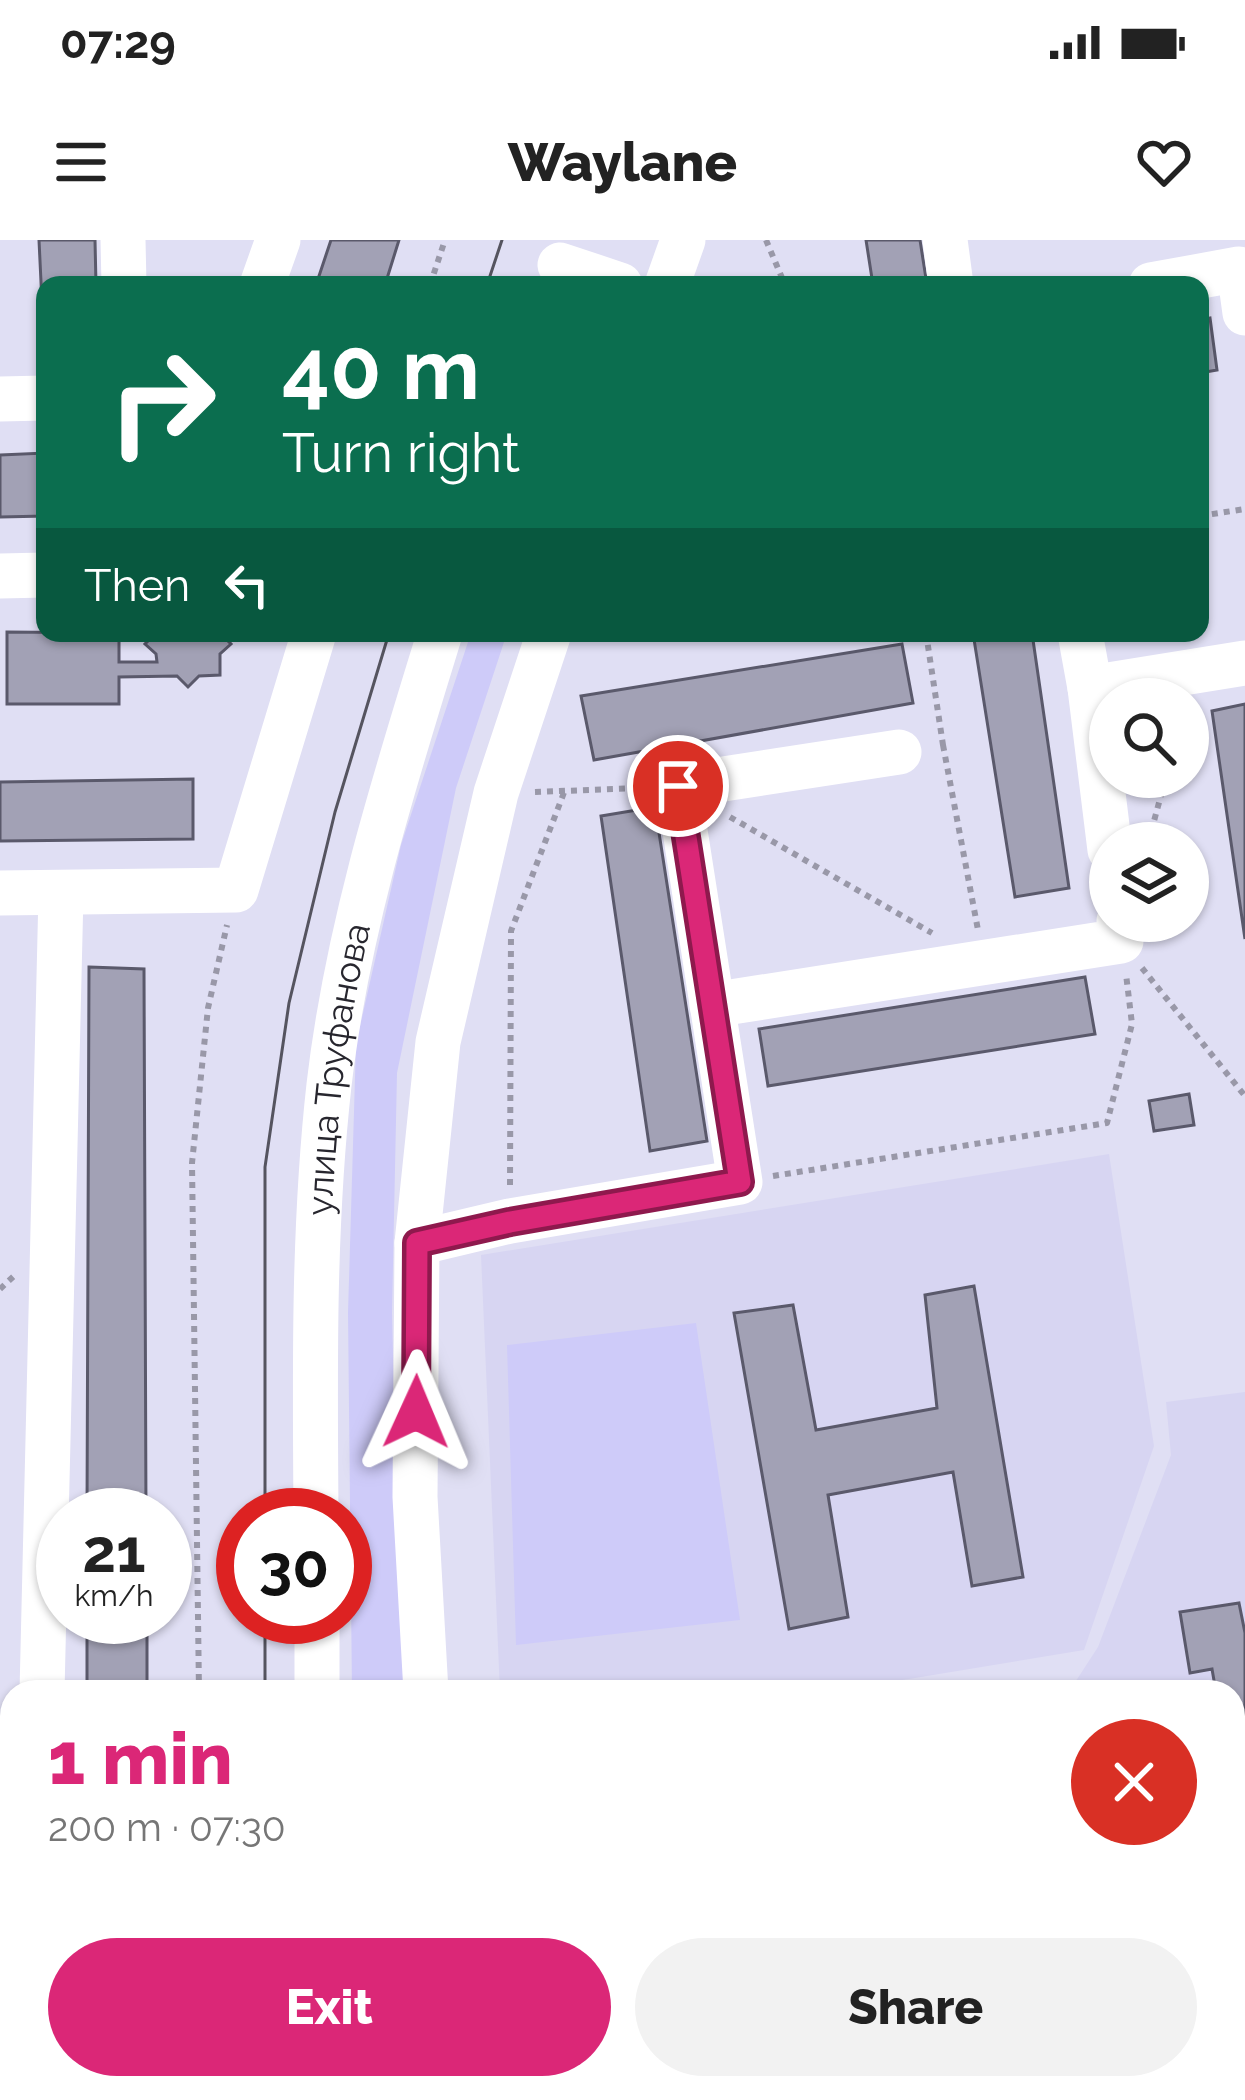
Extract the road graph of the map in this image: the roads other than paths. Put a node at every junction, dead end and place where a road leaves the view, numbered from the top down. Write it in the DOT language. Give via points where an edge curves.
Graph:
graph roads {
  1 [pos="123,240"];
  2 [pos="278,240"];
  3 [pos="682,240"];
  4 [pos="945,240"];
  5 [pos="560,263"];
  6 [pos="1240,274"];
  7 [pos="124,276"];
  8 [pos="265,276"];
  9 [pos="595,276"];
  10 [pos="670,276"];
  11 [pos="950,276"];
  12 [pos="1209,278"];
  13 [pos="36,398"];
  14 [pos="0,399"];
  15 [pos="36,574"];
  16 [pos="0,576"];
  17 [pos="311,642"];
  18 [pos="437,642"];
  19 [pos="546,642"];
  20 [pos="1082,642"];
  21 [pos="1245,663"];
  22 [pos="1152,678"];
  23 [pos="1089,682"];
  24 [pos="921,748"];
  25 [pos="61,892"];
  26 [pos="0,893"];
  27 [pos="1089,938"];
  28 [pos="712,1005"];
  29 [pos="417,1243"];
  30 [pos="316,1488"];
  31 [pos="317,1644"];
  32 [pos="42,1680"];
  33 [pos="317,1680"];
  34 [pos="425,1680"];
  1 -- 7 [label="street"];
  2 -- 8 [label="street"];
  3 -- 10 [label="street"];
  4 -- 11 [label="street"];
  5 -- 9 [label="street"];
  6 -- 12 [label="street"];
  13 -- 14 [label="street"];
  15 -- 16 [label="street"];
  17 -- 25 [label="street" via="236,890"];
  18 -- 30 [label="street, улица Труфанова" via="352,945 329,1086 315,1295"];
  19 -- 29 [label="street" via="496,793 438,1042"];
  20 -- 23 [label="street"];
  21 -- 22 [label="street"];
  24 -- 28 [label="street" via="678,786"];
  25 -- 26 [label="street"];
  25 -- 32 [label="street"];
  27 -- 28 [label="street" via="984,963"];
  28 -- 29 [label="street" via="740,1182"];
  29 -- 34 [label="street" via="415,1497"];
  31 -- 33 [label="street"];
}
